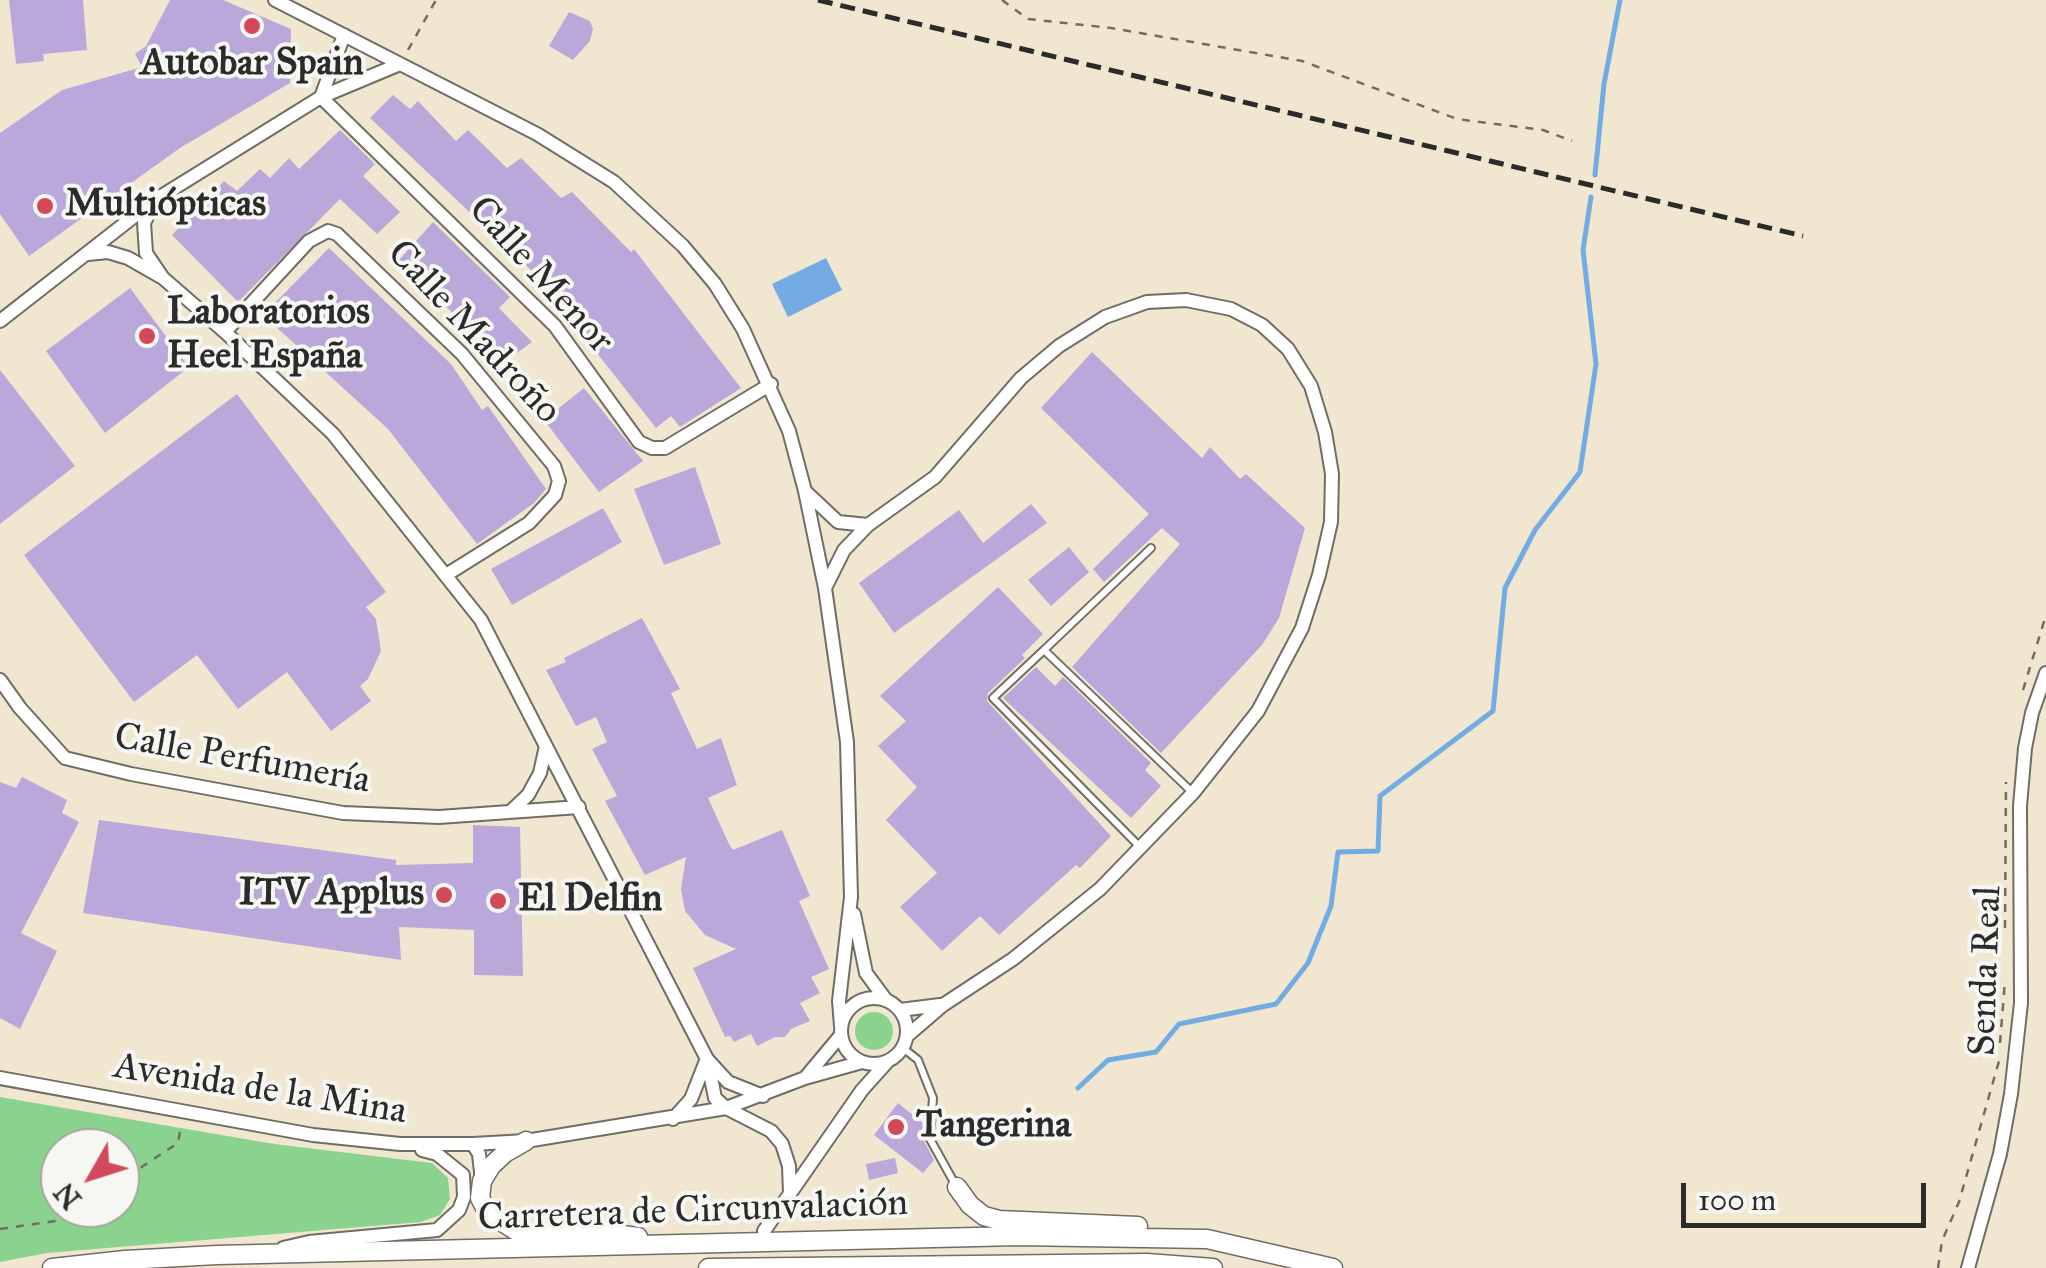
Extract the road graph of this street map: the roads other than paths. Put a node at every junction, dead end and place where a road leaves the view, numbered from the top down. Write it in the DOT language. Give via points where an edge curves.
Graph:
graph roads {
  1 [pos="275,0"];
  2 [pos="344,35"];
  3 [pos="400,64"];
  4 [pos="322,96"];
  5 [pos="155,200"];
  6 [pos="85,254"];
  7 [pos="163,278"];
  8 [pos="0,321"];
  9 [pos="226,332"];
  10 [pos="770,384"];
  11 [pos="804,491"];
  12 [pos="868,525"];
  13 [pos="1151,548"];
  14 [pos="446,574"];
  15 [pos="824,588"];
  16 [pos="1044,650"];
  17 [pos="2046,672"];
  18 [pos="0,680"];
  19 [pos="546,745"];
  20 [pos="1193,793"];
  21 [pos="579,807"];
  22 [pos="510,812"];
  23 [pos="1141,848"];
  24 [pos="851,897"];
  25 [pos="886,1000"];
  26 [pos="943,1005"];
  27 [pos="900,1010"];
  28 [pos="841,1030"];
  29 [pos="905,1042"];
  30 [pos="707,1059"];
  31 [pos="888,1061"];
  32 [pos="864,1062"];
  33 [pos="0,1078"];
  34 [pos="804,1078"];
  35 [pos="728,1082"];
  36 [pos="862,1090"];
  37 [pos="763,1096"];
  38 [pos="726,1108"];
  39 [pos="673,1119"];
  40 [pos="526,1140"];
  41 [pos="400,1144"];
  42 [pos="473,1144"];
  43 [pos="463,1176"];
  44 [pos="482,1181"];
  45 [pos="956,1187"];
  46 [pos="790,1192"];
  47 [pos="764,1231"];
  48 [pos="1208,1239"];
  49 [pos="693,1245"];
  50 [pos="247,1256"];
  51 [pos="1148,1263"];
  52 [pos="52,1268"];
  53 [pos="708,1268"];
  54 [pos="1105,1268"];
  55 [pos="1213,1268"];
  56 [pos="1334,1268"];
  57 [pos="1968,1268"];
  1 -- 2 [label="street"];
  2 -- 3 [label="street"];
  2 -- 4 [label="street"];
  3 -- 4 [label="street"];
  3 -- 10 [label="street" via="577,157 649,212 715,284"];
  4 -- 5 [label="street"];
  4 -- 10 [label="street, Calle Menor" via="555,326 640,442 665,448"];
  5 -- 6 [label="street"];
  5 -- 7 [label="street" via="144,223 146,252"];
  6 -- 7 [label="street" via="128,258"];
  6 -- 8 [label="street"];
  7 -- 9 [label="street"];
  9 -- 14 [label="street" via="333,434"];
  9 -- 14 [label="street, Calle Madroño" via="309,241 328,231 462,354 554,466 559,481 555,496 529,523"];
  10 -- 11 [label="street"];
  11 -- 12 [label="street" via="838,522"];
  11 -- 15 [label="street"];
  12 -- 15 [label="street" via="844,550"];
  12 -- 20 [label="street" via="935,477 1021,378 1105,317 1147,302 1186,300 1262,324 1311,386 1326,432 1331,522 1302,628 1282,670"];
  13 -- 16 [label="lane"];
  14 -- 19 [label="street" via="481,620"];
  15 -- 24 [label="street" via="846,742"];
  16 -- 20 [label="lane"];
  16 -- 23 [label="lane" via="993,698"];
  17 -- 57 [label="street, Senda Real" via="2032,713 2020,806 2015,1064 2000,1154"];
  18 -- 22 [label="street, Calle Perfumería" via="65,758 342,813"];
  19 -- 21 [label="street"];
  19 -- 22 [label="street" via="540,773"];
  20 -- 23 [label="street"];
  21 -- 22 [label="street, Calle Perfumería"];
  21 -- 30 [label="street"];
  23 -- 26 [label="street" via="1014,959"];
  24 -- 25 [label="street" via="866,974"];
  24 -- 28 [label="street"];
  25 -- 27 [label="street"];
  25 -- 28 [label="street" via="857,1002"];
  26 -- 27 [label="street"];
  26 -- 29 [label="street"];
  27 -- 29 [label="street"];
  28 -- 32 [label="street" via="848,1051"];
  28 -- 34 [label="street, Avenida de la Mina"];
  29 -- 31 [label="street"];
  29 -- 45 [label="lane" via="934,1098 930,1139"];
  30 -- 35 [label="street"];
  30 -- 38 [label="street" via="716,1098"];
  30 -- 39 [label="street" via="691,1099"];
  31 -- 32 [label="street"];
  31 -- 36 [label="street"];
  32 -- 34 [label="street, Avenida de la Mina"];
  32 -- 36 [label="street"];
  33 -- 41 [label="street, Avenida de la Mina" via="314,1135"];
  34 -- 37 [label="street, Avenida de la Mina"];
  35 -- 37 [label="street"];
  35 -- 38 [label="street"];
  36 -- 46 [label="street"];
  37 -- 38 [label="street, Avenida de la Mina"];
  38 -- 39 [label="street, Avenida de la Mina"];
  38 -- 46 [label="street" via="782,1144"];
  39 -- 40 [label="street, Avenida de la Mina"];
  40 -- 42 [label="street, Avenida de la Mina"];
  40 -- 44 [label="main road"];
  41 -- 42 [label="street, Avenida de la Mina"];
  41 -- 43 [label="street" via="437,1154"];
  42 -- 43 [label="street"];
  42 -- 44 [label="street"];
  43 -- 50 [label="street" via="459,1210 437,1230 308,1242"];
  44 -- 49 [label="main road" via="480,1198 488,1213 522,1234 614,1234"];
  45 -- 48 [label="main road" via="984,1216 1000,1220 1143,1226"];
  46 -- 47 [label="street"];
  48 -- 49 [label="main road, Carretera de Circunvalación" via="1018,1236"];
  48 -- 56 [label="main road, Carretera de Circunvalación"];
  49 -- 50 [label="main road, Carretera de Circunvalación"];
  50 -- 52 [label="main road, Carretera de Circunvalación"];
  51 -- 53 [label="main road, Carretera de Circunvalación"];
  51 -- 54 [label="main road"];
  51 -- 55 [label="main road, Carretera de Circunvalación"];
}
